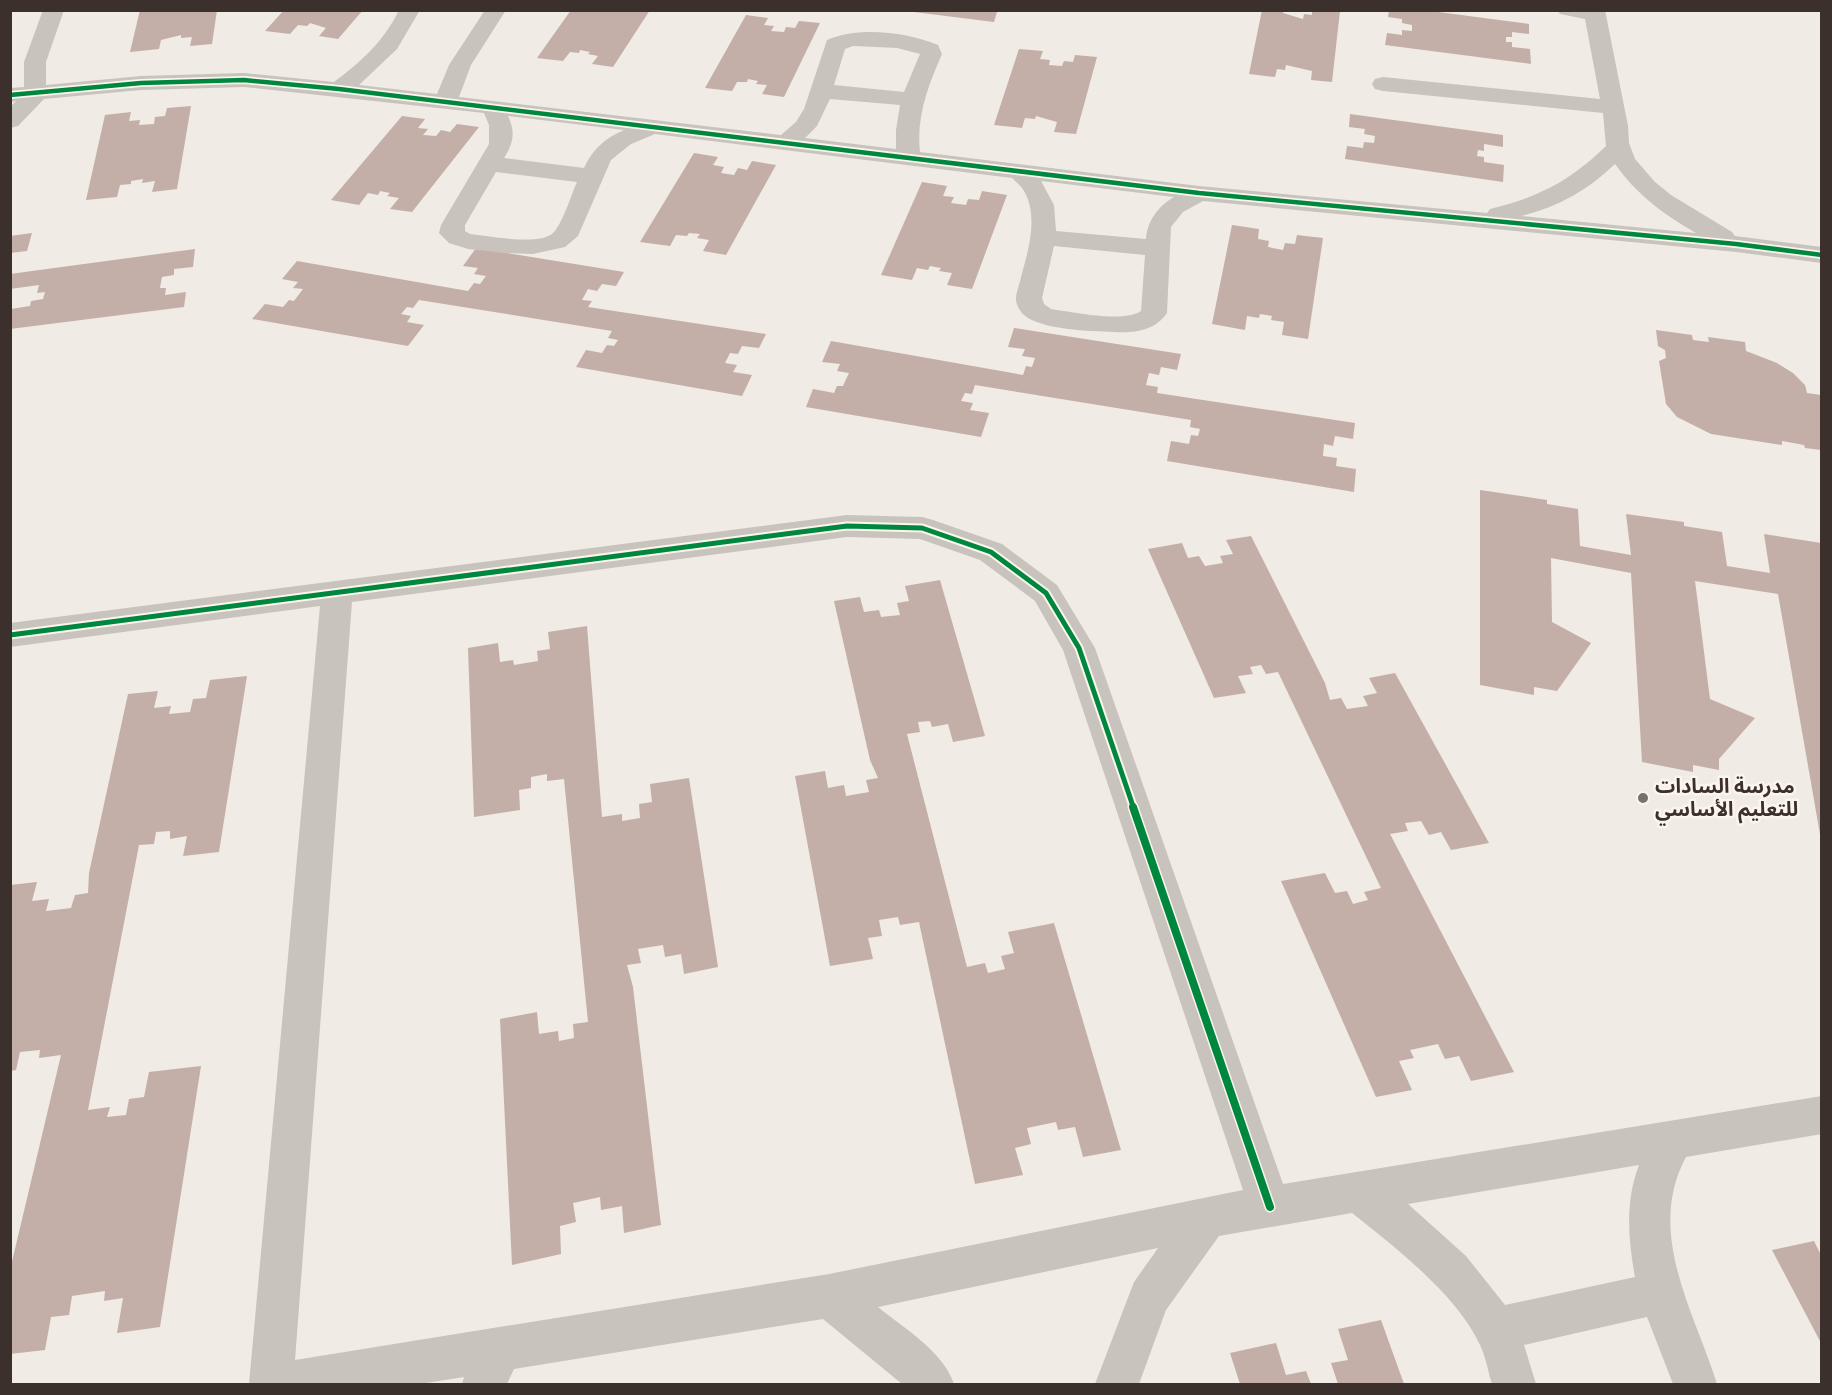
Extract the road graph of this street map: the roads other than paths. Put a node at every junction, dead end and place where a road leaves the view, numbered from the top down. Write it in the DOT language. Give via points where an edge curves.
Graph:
graph roads {
  1 [pos="54,10"];
  2 [pos="410,10"];
  3 [pos="496,10"];
  4 [pos="1567,10"];
  5 [pos="1595,12"];
  6 [pos="38,54"];
  7 [pos="10,56"];
  8 [pos="1383,84"];
  9 [pos="339,89"];
  10 [pos="820,91"];
  11 [pos="37,93"];
  12 [pos="10,95"];
  13 [pos="912,99"];
  14 [pos="446,102"];
  15 [pos="492,107"];
  16 [pos="1612,107"];
  17 [pos="10,121"];
  18 [pos="653,127"];
  19 [pos="787,143"];
  20 [pos="1618,147"];
  21 [pos="909,158"];
  22 [pos="491,164"];
  23 [pos="1019,171"];
  24 [pos="591,176"];
  25 [pos="1199,193"];
  26 [pos="1468,218"];
  27 [pos="1042,237"];
  28 [pos="1736,244"];
  29 [pos="1156,248"];
  30 [pos="1821,255"];
  31 [pos="337,592"];
  32 [pos="10,635"];
  33 [pos="1821,1115"];
  34 [pos="1673,1140"];
  35 [pos="1358,1192"];
  36 [pos="1270,1207"];
  37 [pos="1208,1217"];
  38 [pos="1660,1293"];
  39 [pos="829,1296"];
  40 [pos="1496,1329"];
  41 [pos="492,1366"];
  42 [pos="271,1384"];
  43 [pos="286,1384"];
  44 [pos="932,1384"];
  45 [pos="1117,1384"];
  46 [pos="1514,1384"];
  47 [pos="1695,1384"];
  1 -- 6 [label="street"];
  2 -- 9 [label="street" via="403,27 374,61"];
  3 -- 14 [label="street" via="456,69"];
  4 -- 5 [label="street"];
  5 -- 16 [label="street"];
  6 -- 7 [label="street"];
  6 -- 11 [label="street" via="32,81"];
  8 -- 16 [label="street"];
  9 -- 11 [label="street" via="244,80 141,83"];
  9 -- 14 [label="street"];
  10 -- 13 [label="street"];
  10 -- 13 [label="street" via="839,41 917,44 931,54"];
  10 -- 19 [label="street" via="805,126"];
  11 -- 12 [label="street"];
  11 -- 17 [label="street"];
  13 -- 21 [label="street" via="906,138"];
  14 -- 15 [label="street"];
  15 -- 18 [label="street"];
  15 -- 22 [label="street" via="501,124 501,144"];
  16 -- 20 [label="street"];
  18 -- 19 [label="street"];
  18 -- 24 [label="street" via="623,139 601,156"];
  19 -- 21 [label="street"];
  20 -- 26 [label="street" via="1583,181 1561,194 1534,205"];
  20 -- 28 [label="street" via="1630,168 1659,197"];
  21 -- 23 [label="street"];
  22 -- 24 [label="street"];
  22 -- 24 [label="street" via="453,225 452,232 458,238 539,247 559,242 565,237"];
  23 -- 25 [label="street"];
  23 -- 27 [label="street" via="1036,191 1044,214"];
  25 -- 26 [label="street"];
  25 -- 29 [label="street" via="1174,207 1159,226"];
  26 -- 28 [label="street"];
  27 -- 29 [label="street"];
  27 -- 29 [label="street" via="1029,298 1031,307 1047,316 1122,324 1136,324 1154,313"];
  28 -- 30 [label="street"];
  31 -- 32 [label="street"];
  31 -- 36 [label="street" via="848,526 922,528 991,552 1046,593 1079,648"];
  31 -- 42 [label="street"];
  33 -- 34 [label="street"];
  34 -- 35 [label="street"];
  34 -- 38 [label="street" via="1657,1171 1649,1208 1650,1248"];
  35 -- 36 [label="street"];
  35 -- 40 [label="street" via="1431,1252"];
  36 -- 37 [label="street"];
  37 -- 39 [label="street"];
  37 -- 45 [label="street" via="1149,1297"];
  38 -- 40 [label="street"];
  38 -- 47 [label="street"];
  39 -- 41 [label="street"];
  39 -- 44 [label="street" via="910,1361"];
  40 -- 46 [label="street"];
  41 -- 43 [label="street"];
}
